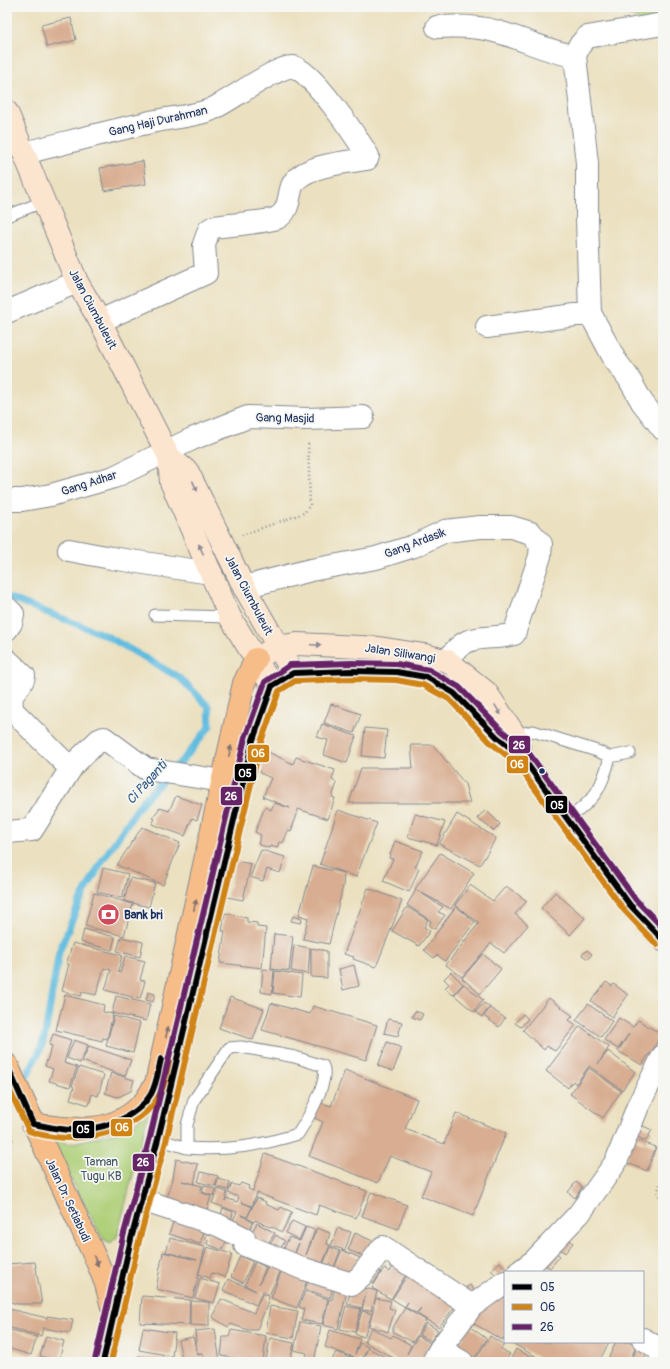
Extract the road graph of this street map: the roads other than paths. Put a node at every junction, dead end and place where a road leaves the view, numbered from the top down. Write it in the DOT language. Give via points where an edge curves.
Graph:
graph roads {
  1 [pos="663,24"];
  2 [pos="437,27"];
  3 [pos="568,55"];
  4 [pos="8,120"];
  5 [pos="24,154"];
  6 [pos="45,201"];
  7 [pos="7,216"];
  8 [pos="77,282"];
  9 [pos="7,312"];
  10 [pos="590,313"];
  11 [pos="100,321"];
  12 [pos="487,327"];
  13 [pos="363,417"];
  14 [pos="663,429"];
  15 [pos="167,454"];
  16 [pos="7,500"];
  17 [pos="68,550"];
  18 [pos="211,573"];
  19 [pos="244,587"];
  20 [pos="7,608"];
  21 [pos="154,615"];
  22 [pos="230,617"];
  23 [pos="7,629"];
  24 [pos="277,647"];
  25 [pos="256,659"];
  26 [pos="7,660"];
  27 [pos="448,661"];
  28 [pos="293,673"];
  29 [pos="272,686"];
  30 [pos="515,735"];
  31 [pos="630,753"];
  32 [pos="522,757"];
  33 [pos="610,757"];
  34 [pos="73,765"];
  35 [pos="223,781"];
  36 [pos="568,819"];
  37 [pos="7,832"];
  38 [pos="663,940"];
  39 [pos="663,1056"];
  40 [pos="8,1068"];
  41 [pos="29,1116"];
  42 [pos="158,1139"];
  43 [pos="187,1148"];
  44 [pos="142,1200"];
  45 [pos="534,1268"];
  46 [pos="504,1283"];
  47 [pos="468,1304"];
  48 [pos="114,1314"];
  49 [pos="644,1340"];
  50 [pos="437,1356"];
  51 [pos="103,1362"];
  52 [pos="462,1362"];
  53 [pos="661,1362"];
  1 -- 3 [label="street" via="588,37"];
  2 -- 3 [label="street" via="456,26 497,31"];
  3 -- 10 [label="street" via="588,163"];
  4 -- 5 [label="main road, Jalan Ciumbuleuit"];
  5 -- 6 [label="main road, Jalan Ciumbuleuit"];
  5 -- 11 [label="street, Gang Haji Durahman" via="148,122 209,110 236,97 277,70 292,67 302,70 322,91 368,156 367,159 319,167 300,177 292,186 286,209 276,218 214,227 209,230 204,244 206,273"];
  6 -- 7 [label="lane"];
  6 -- 8 [label="main road, Jalan Ciumbuleuit"];
  8 -- 9 [label="street"];
  8 -- 11 [label="main road, Jalan Ciumbuleuit"];
  10 -- 12 [label="street"];
  10 -- 14 [label="street" via="615,360"];
  11 -- 15 [label="main road, Jalan Ciumbuleuit"];
  13 -- 15 [label="street, Gang Masjid" via="248,417"];
  15 -- 16 [label="street, Gang Adhar" via="114,477 85,486 22,500"];
  18 -- 15 [label="main road, Jalan Ciumbuleuit, one-way" via="171,482"];
  15 -- 19 [label="main road, Jalan Ciumbuleuit, one-way" via="188,472"];
  17 -- 18 [label="street"];
  18 -- 22 [label="main road, Jalan Ciumbuleuit"];
  19 -- 24 [label="main road, Jalan Ciumbuleuit"];
  19 -- 27 [label="street, Gang Ardasik" via="311,570 376,558 414,546 445,531 511,527 531,533 541,544 540,556 514,634 472,640 453,652"];
  20 -- 23 [label="street" via="12,614"];
  21 -- 22 [label="lane"];
  22 -- 25 [label="main road, Jalan Ciumbuleuit"];
  24 -- 25 [label="main road, Jalan Siliwangi"];
  24 -- 27 [label="main road, Jalan Siliwangi, one-way" via="298,644 379,648"];
  24 -- 28 [label="main road, Jalan Ciumbuleuit"];
  25 -- 29 [label="main road, Jalan Ciumbuleuit"];
  35 -- 25 [label="main road, one-way" via="244,683"];
  26 -- 34 [label="street" via="24,676 12,693 13,711 65,763"];
  27 -- 30 [label="main road, Jalan Siliwangi, one-way" via="486,692"];
  28 -- 29 [label="main road, Jalan Siliwangi"];
  28 -- 32 [label="main road, Jalan Siliwangi" via="351,670 397,672 426,677 454,693 497,737"];
  29 -- 42 [label="main road" via="253,740"];
  30 -- 32 [label="main road, Jalan Siliwangi"];
  30 -- 33 [label="lane" via="533,731"];
  31 -- 33 [label="lane"];
  32 -- 36 [label="main road, Jalan Siliwangi"];
  33 -- 36 [label="lane" via="603,784 590,802"];
  34 -- 35 [label="street" via="104,738 146,769"];
  34 -- 37 [label="street" via="32,830"];
  41 -- 35 [label="main road, one-way" via="71,1130 99,1127 126,1118 143,1104 156,1084"];
  36 -- 38 [label="main road, Jalan Siliwangi" via="630,905"];
  39 -- 45 [label="street" via="638,1106 616,1162 579,1214"];
  40 -- 41 [label="main road, Jalan Dr. Setiabudi"];
  41 -- 48 [label="main road, Jalan Dr. Setiabudi, one-way" via="98,1264"];
  42 -- 43 [label="lane"];
  42 -- 44 [label="main road"];
  43 -- 43 [label="lane" via="240,1148 298,1134 324,1080 323,1066 295,1057 241,1047 229,1048 194,1100 187,1125"];
  44 -- 47 [label="street" via="218,1225 244,1238 245,1245 304,1269 352,1284 382,1247"];
  44 -- 48 [label="main road"];
  46 -- 47 [label="street"];
  47 -- 50 [label="street"];
  48 -- 51 [label="main road"];
  49 -- 53 [label="street" via="656,1346 662,1355"];
  50 -- 52 [label="street"];
}
